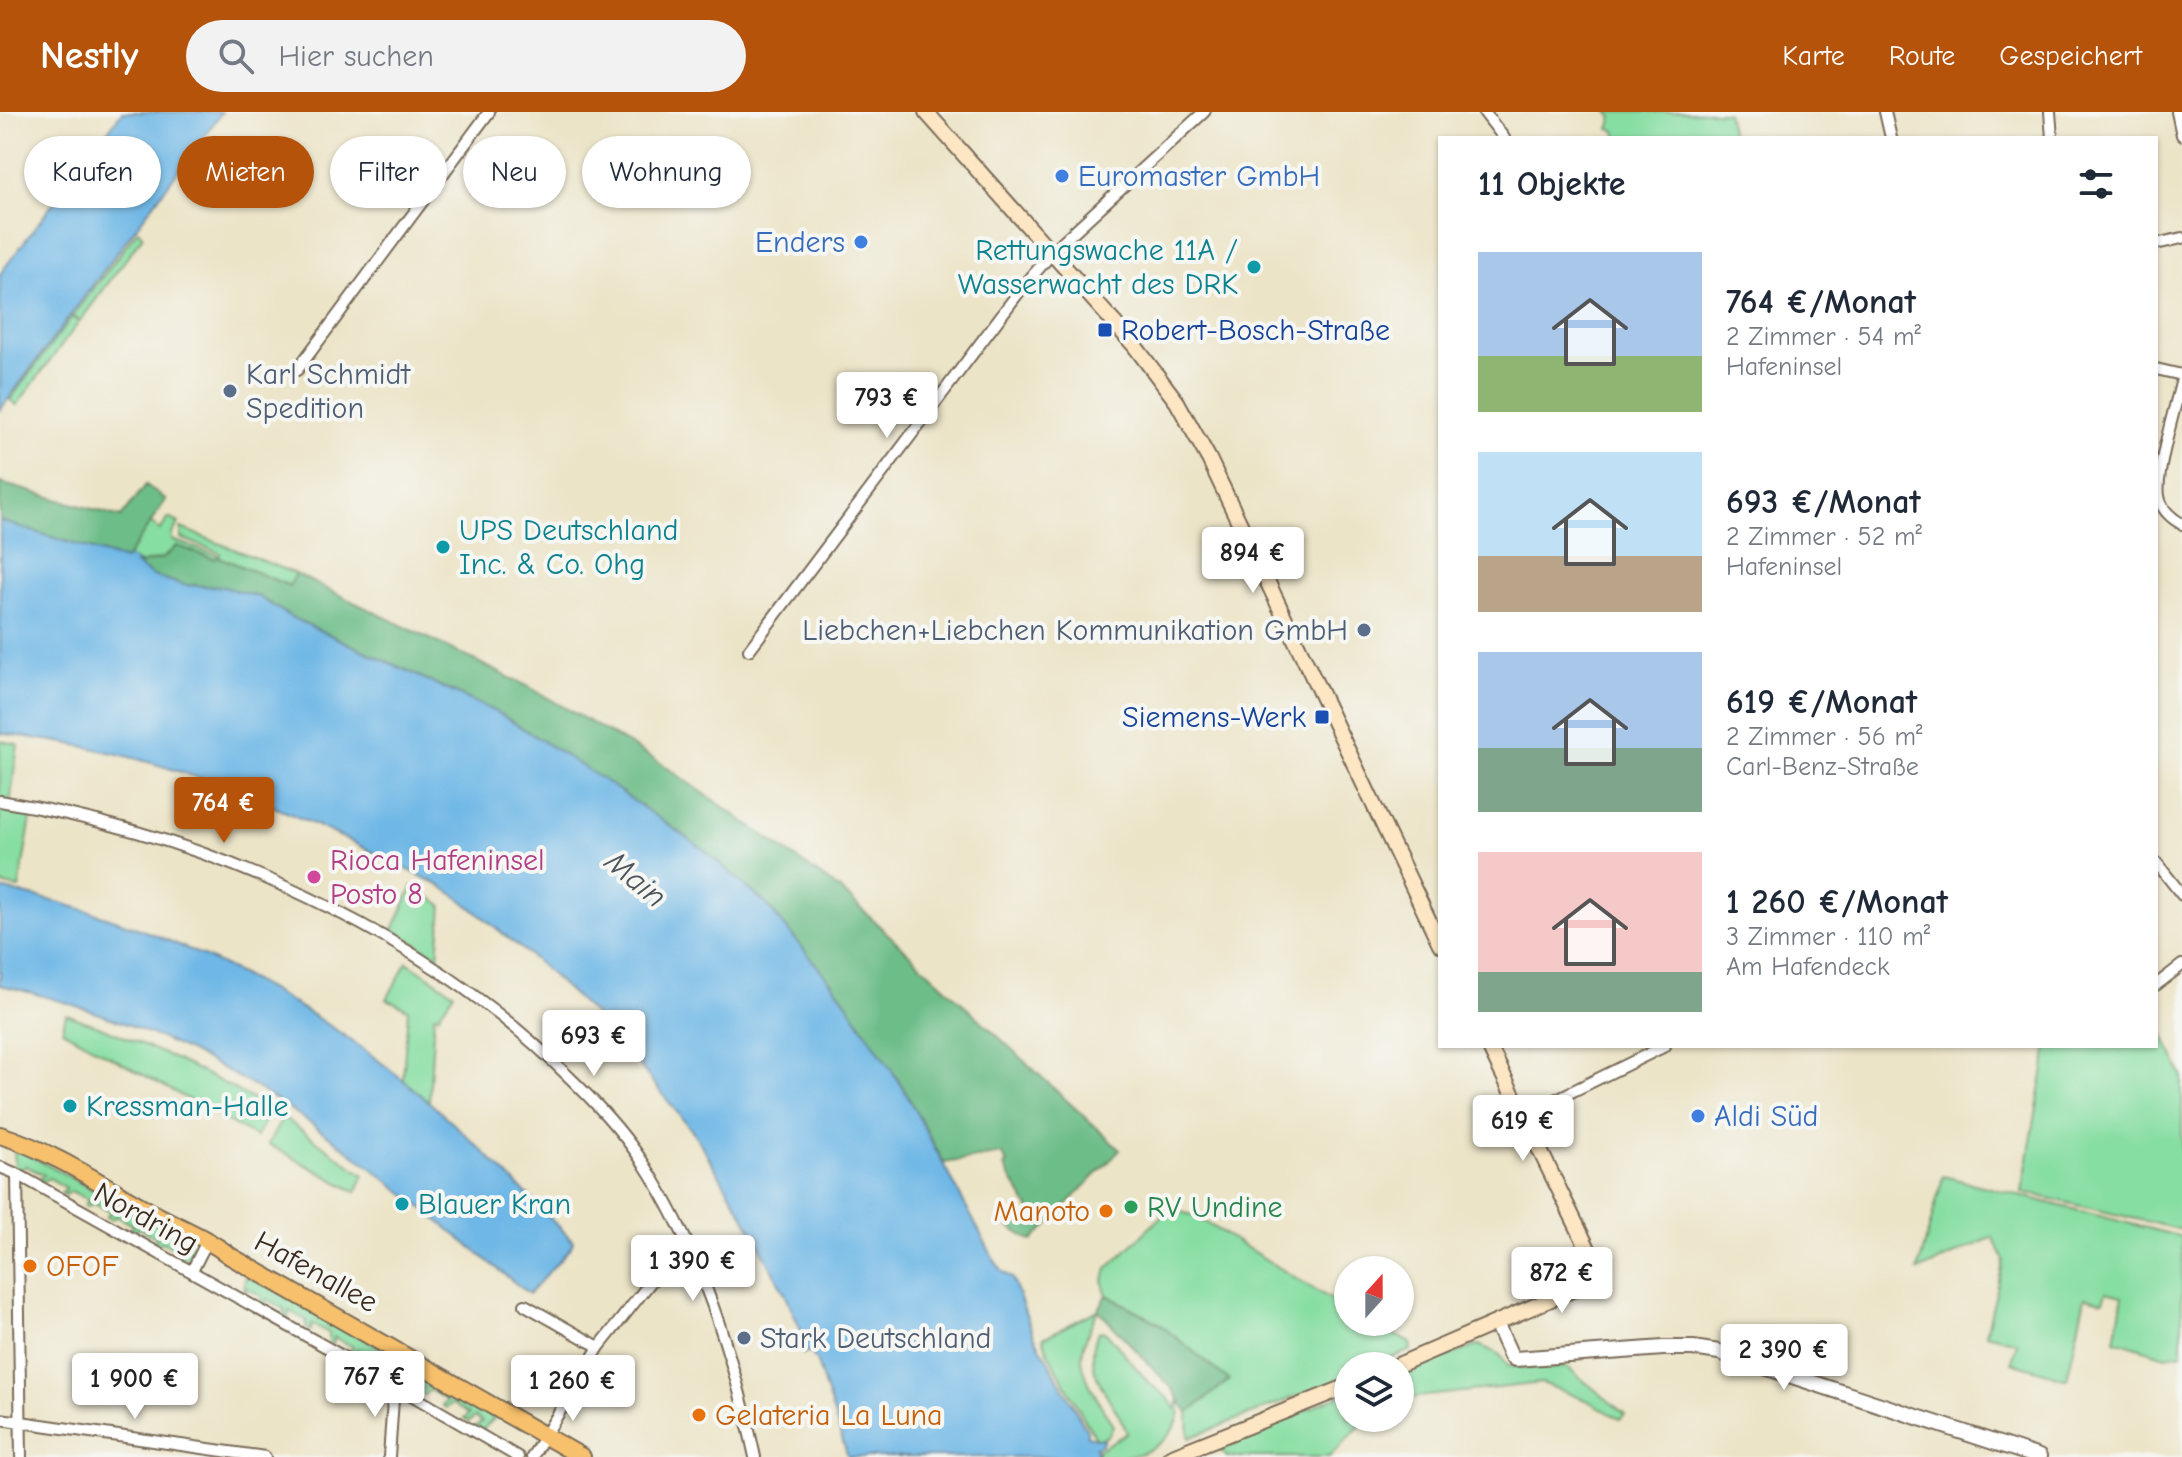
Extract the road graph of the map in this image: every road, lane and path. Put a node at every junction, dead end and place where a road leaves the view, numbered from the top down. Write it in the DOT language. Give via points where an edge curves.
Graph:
graph roads {
  1 [pos="489,112"];
  2 [pos="926,112"];
  3 [pos="1204,112"];
  4 [pos="1484,112"];
  5 [pos="1885,112"];
  6 [pos="2050,112"];
  7 [pos="2177,112"];
  8 [pos="2182,135"];
  9 [pos="1502,136"];
  10 [pos="1891,136"];
  11 [pos="2052,136"];
  12 [pos="2182,238"];
  13 [pos="2158,244"];
  14 [pos="1052,253"];
  15 [pos="297,370"];
  16 [pos="2158,370"];
  17 [pos="2182,377"];
  18 [pos="2182,524"];
  19 [pos="749,650"];
  20 [pos="0,801"];
  21 [pos="2158,865"];
  22 [pos="2182,895"];
  23 [pos="1438,940"];
  24 [pos="2182,965"];
  25 [pos="2158,983"];
  26 [pos="1490,1048"];
  27 [pos="1661,1048"];
  28 [pos="1522,1116"];
  29 [pos="0,1135"];
  30 [pos="0,1167"];
  31 [pos="17,1174"];
  32 [pos="162,1218"];
  33 [pos="686,1245"];
  34 [pos="204,1247"];
  35 [pos="230,1256"];
  36 [pos="192,1271"];
  37 [pos="525,1305"];
  38 [pos="1496,1323"];
  39 [pos="599,1347"];
  40 [pos="1414,1358"];
  41 [pos="394,1385"];
  42 [pos="1334,1392"];
  43 [pos="0,1419"];
  44 [pos="21,1422"];
  45 [pos="545,1436"];
  46 [pos="1177,1454"];
  47 [pos="21,1457"];
  48 [pos="265,1457"];
  49 [pos="389,1457"];
  50 [pos="518,1457"];
  51 [pos="532,1457"];
  52 [pos="582,1457"];
  53 [pos="755,1457"];
  54 [pos="2039,1457"];
  1 -- 15 [label="street"];
  2 -- 14 [label="main road"];
  3 -- 14 [label="street"];
  4 -- 9 [label="street"];
  5 -- 10 [label="street"];
  6 -- 11 [label="street"];
  7 -- 8 [label="street"];
  12 -- 13 [label="street"];
  14 -- 19 [label="street"];
  14 -- 23 [label="main road" via="1134,345 1193,429"];
  16 -- 17 [label="street"];
  17 -- 18 [label="street" via="2159,495"];
  20 -- 33 [label="street" via="94,822 232,866 341,914 436,968 518,1029 609,1118 658,1186"];
  21 -- 22 [label="street"];
  24 -- 25 [label="street"];
  26 -- 28 [label="main road"];
  27 -- 28 [label="street"];
  28 -- 38 [label="main road" via="1596,1273 1588,1283"];
  29 -- 32 [label="main road, Hafenallee" via="27,1144"];
  30 -- 31 [label="street, Nordring"];
  31 -- 36 [label="street, Nordring"];
  31 -- 44 [label="street"];
  32 -- 34 [label="main road, Hafenallee"];
  32 -- 35 [label="main road, Hafenallee"];
  33 -- 39 [label="street" via="673,1254"];
  33 -- 53 [label="street" via="728,1350"];
  34 -- 35 [label="main road, Hafenallee"];
  34 -- 36 [label="street"];
  35 -- 45 [label="main road, Hafenallee"];
  36 -- 41 [label="street, Nordring"];
  37 -- 39 [label="street"];
  38 -- 40 [label="main road"];
  38 -- 54 [label="street" via="1515,1359 1676,1348 1719,1352"];
  39 -- 45 [label="street"];
  41 -- 49 [label="street"];
  41 -- 50 [label="street, Nordring"];
  42 -- 46 [label="main road"];
  43 -- 44 [label="street"];
  44 -- 47 [label="street"];
  44 -- 48 [label="street"];
  45 -- 51 [label="street"];
  45 -- 52 [label="main road, Hafenallee"];
}
